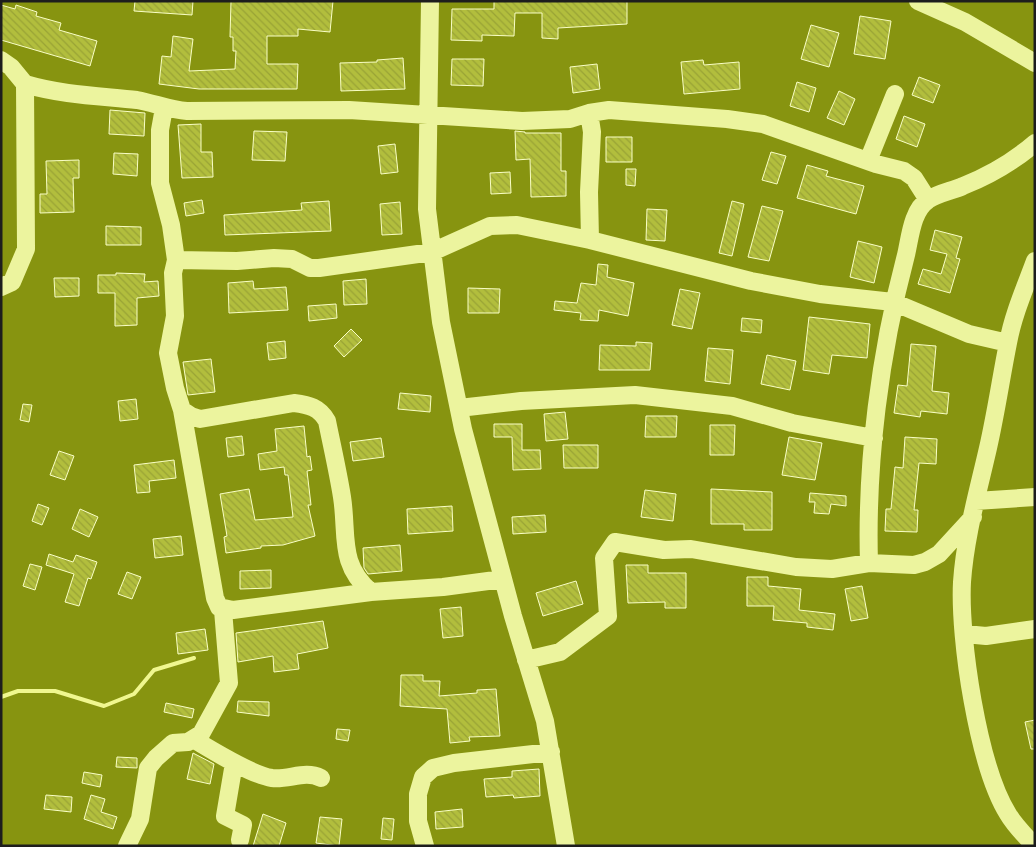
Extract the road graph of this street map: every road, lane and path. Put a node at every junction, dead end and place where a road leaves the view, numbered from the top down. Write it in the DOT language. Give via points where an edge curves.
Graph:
graph roads {
  1 [pos="430,1"];
  2 [pos="918,1"];
  3 [pos="1,60"];
  4 [pos="1035,63"];
  5 [pos="26,84"];
  6 [pos="894,94"];
  7 [pos="164,108"];
  8 [pos="588,113"];
  9 [pos="427,116"];
  10 [pos="1035,143"];
  11 [pos="868,161"];
  12 [pos="928,200"];
  13 [pos="590,240"];
  14 [pos="432,252"];
  15 [pos="176,260"];
  16 [pos="1035,261"];
  17 [pos="1031,287"];
  18 [pos="1,288"];
  19 [pos="894,302"];
  20 [pos="1008,343"];
  21 [pos="459,408"];
  22 [pos="182,410"];
  23 [pos="874,438"];
  24 [pos="1035,497"];
  25 [pos="974,509"];
  26 [pos="869,563"];
  27 [pos="503,579"];
  28 [pos="371,592"];
  29 [pos="223,610"];
  30 [pos="1035,629"];
  31 [pos="965,634"];
  32 [pos="526,660"];
  33 [pos="193,739"];
  34 [pos="551,752"];
  35 [pos="234,763"];
  36 [pos="321,778"];
  37 [pos="240,840"];
  38 [pos="127,846"];
  39 [pos="426,846"];
  40 [pos="566,846"];
  41 [pos="1035,846"];
  1 -- 9 [label="street"];
  2 -- 4 [label="street" via="965,22"];
  3 -- 5 [label="street"];
  5 -- 7 [label="street" via="60,92 139,100"];
  5 -- 18 [label="street" via="26,249 12,282"];
  6 -- 11 [label="street"];
  7 -- 9 [label="street" via="202,112 349,110"];
  7 -- 15 [label="street" via="160,130 160,183"];
  8 -- 9 [label="street" via="570,119 522,120"];
  8 -- 11 [label="street" via="609,110 652,112 763,124"];
  8 -- 13 [label="street" via="592,132 588,192"];
  9 -- 14 [label="street" via="427,209"];
  10 -- 12 [label="street" via="1020,156 978,179"];
  11 -- 12 [label="street" via="914,178"];
  12 -- 19 [label="street" via="914,224"];
  13 -- 14 [label="street" via="517,225 490,226"];
  13 -- 19 [label="street" via="751,281 820,294"];
  14 -- 15 [label="street" via="319,268 283,259"];
  14 -- 21 [label="street" via="441,322"];
  15 -- 22 [label="street" via="173,273 175,316 168,353"];
  16 -- 17 [label="street"];
  17 -- 20 [label="street"];
  19 -- 20 [label="street" via="969,334"];
  19 -- 23 [label="street"];
  20 -- 25 [label="street" via="1000,397"];
  21 -- 23 [label="street" via="634,395 732,406"];
  21 -- 27 [label="street"];
  22 -- 28 [label="street" via="200,419 294,403 308,405 323,414 342,498 347,556 357,580"];
  22 -- 29 [label="street" via="215,598"];
  23 -- 26 [label="street"];
  24 -- 25 [label="street"];
  25 -- 26 [label="street" via="939,554 925,562 914,565"];
  25 -- 31 [label="street" via="962,584"];
  26 -- 32 [label="street" via="832,569 615,542 604,558 608,616 560,652"];
  27 -- 28 [label="street"];
  27 -- 32 [label="street"];
  28 -- 29 [label="street"];
  29 -- 33 [label="street" via="229,684 201,734"];
  30 -- 31 [label="street" via="986,636"];
  31 -- 41 [label="street" via="978,721 992,779 1007,814"];
  32 -- 34 [label="street"];
  33 -- 35 [label="street"];
  33 -- 38 [label="street" via="173,744 148,768 140,819"];
  34 -- 39 [label="street" via="433,768 423,777 418,794 418,821"];
  34 -- 40 [label="street"];
  35 -- 36 [label="street" via="272,778 312,774"];
  35 -- 37 [label="street" via="225,816 243,825"];
}
